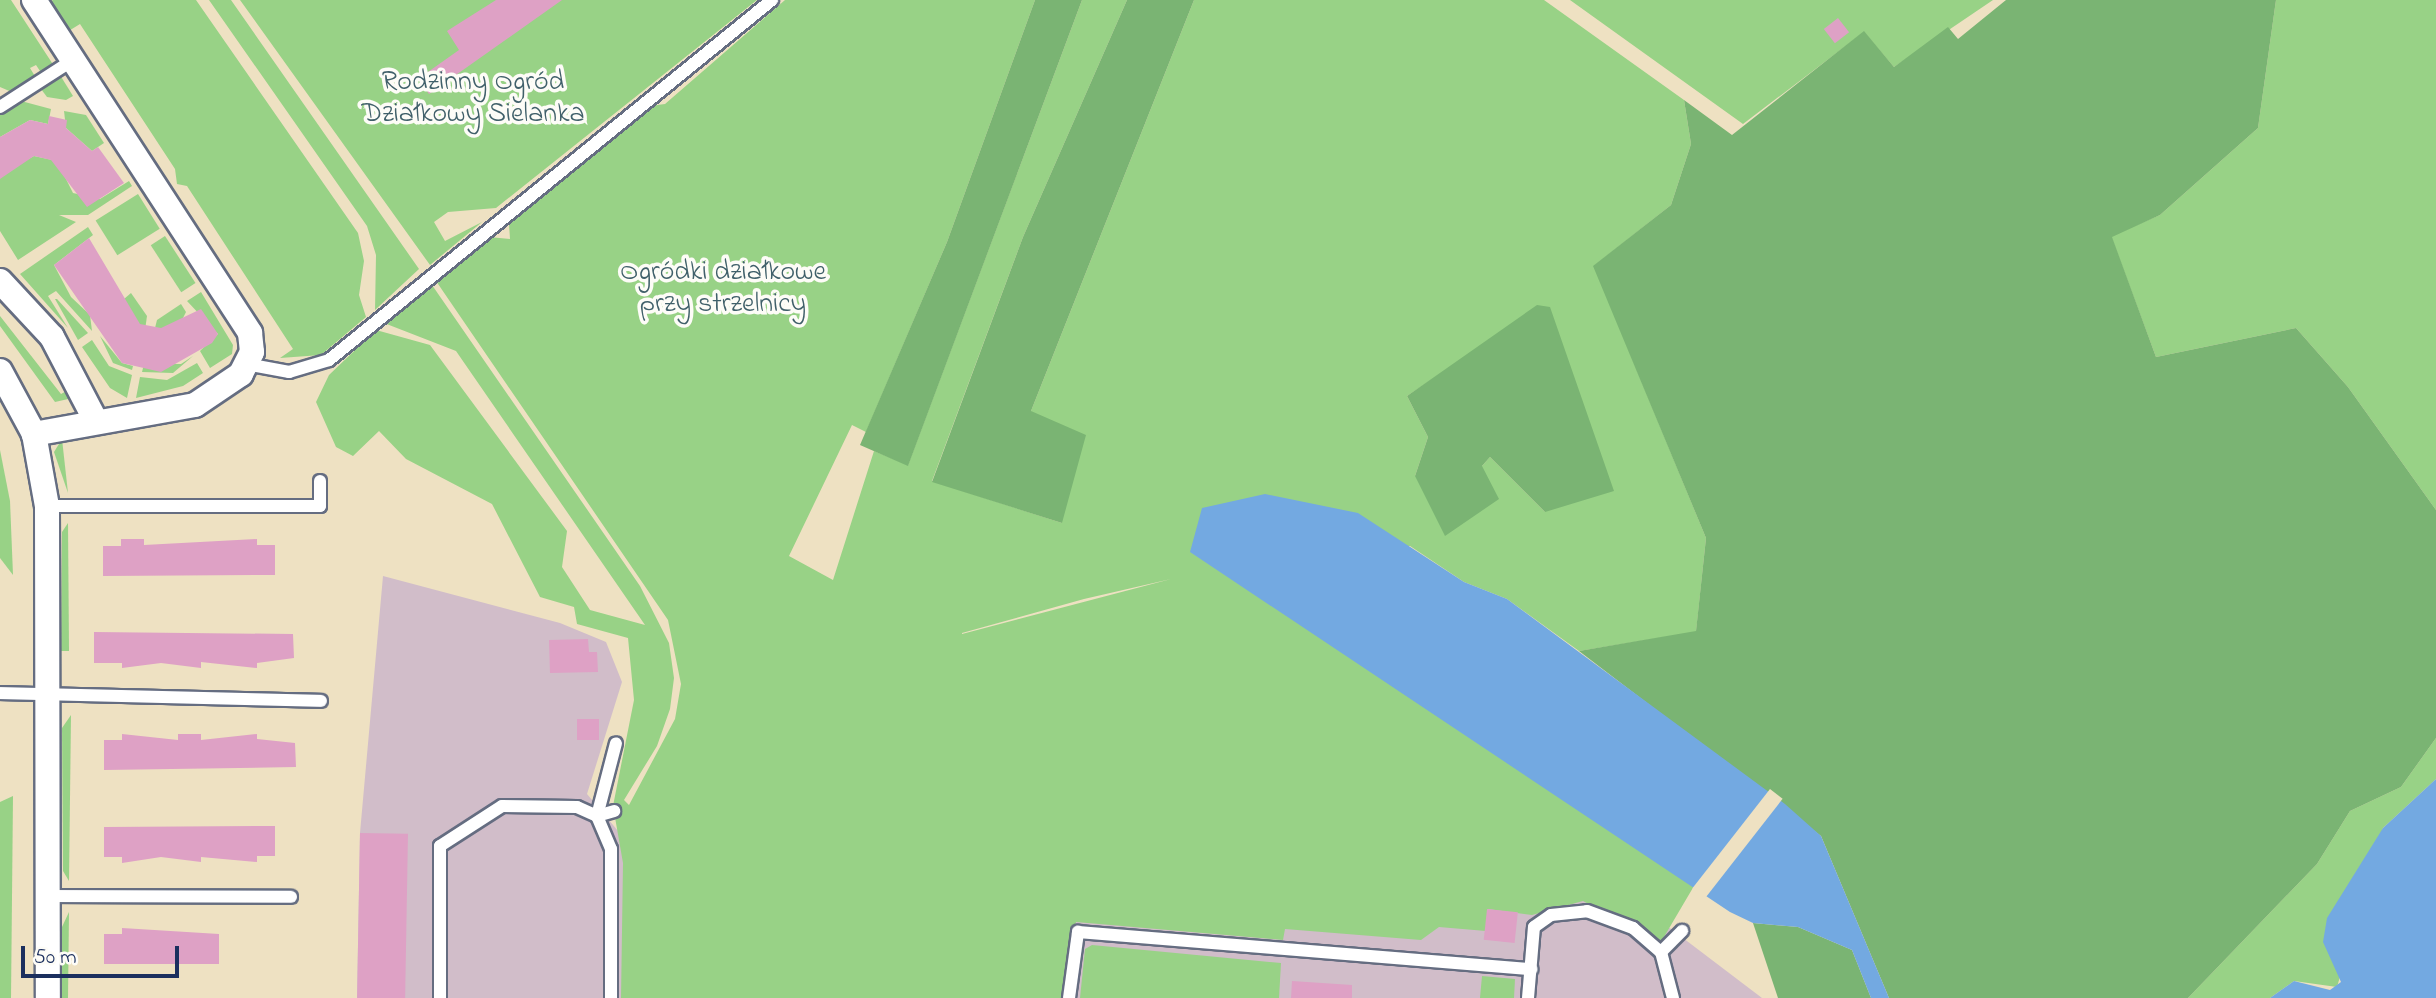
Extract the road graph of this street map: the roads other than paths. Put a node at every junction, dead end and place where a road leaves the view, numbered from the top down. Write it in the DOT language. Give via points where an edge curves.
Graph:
graph roads {
  1 [pos="33,0"];
  2 [pos="772,0"];
  3 [pos="73,60"];
  4 [pos="0,107"];
  5 [pos="0,281"];
  6 [pos="246,363"];
  7 [pos="0,371"];
  8 [pos="96,421"];
  9 [pos="34,434"];
  10 [pos="320,481"];
  11 [pos="47,506"];
  12 [pos="0,693"];
  13 [pos="48,698"];
  14 [pos="321,701"];
  15 [pos="616,743"];
  16 [pos="614,811"];
  17 [pos="597,816"];
  18 [pos="48,896"];
  19 [pos="291,897"];
  20 [pos="1682,931"];
  21 [pos="1661,952"];
  22 [pos="1531,969"];
  23 [pos="48,998"];
  24 [pos="440,998"];
  25 [pos="611,998"];
  26 [pos="1069,998"];
  27 [pos="1528,998"];
  28 [pos="1673,998"];
  1 -- 3 [label="street"];
  2 -- 6 [label="lane" via="329,360 289,372"];
  3 -- 4 [label="lane"];
  3 -- 6 [label="street" via="250,333"];
  5 -- 8 [label="street" via="52,337"];
  6 -- 8 [label="street" via="224,389 195,405"];
  7 -- 9 [label="street"];
  8 -- 9 [label="street"];
  9 -- 11 [label="street"];
  10 -- 11 [label="lane" via="320,506"];
  11 -- 13 [label="street"];
  12 -- 13 [label="lane"];
  13 -- 14 [label="lane"];
  13 -- 18 [label="street"];
  15 -- 17 [label="lane"];
  16 -- 17 [label="lane"];
  17 -- 24 [label="lane" via="577,807 502,806 440,846"];
  17 -- 25 [label="lane" via="611,849"];
  18 -- 19 [label="lane"];
  18 -- 23 [label="street"];
  20 -- 21 [label="lane"];
  21 -- 22 [label="lane" via="1633,928 1587,911 1551,915 1534,927"];
  21 -- 28 [label="lane"];
  22 -- 26 [label="lane" via="1078,932"];
  22 -- 27 [label="lane"];
}
